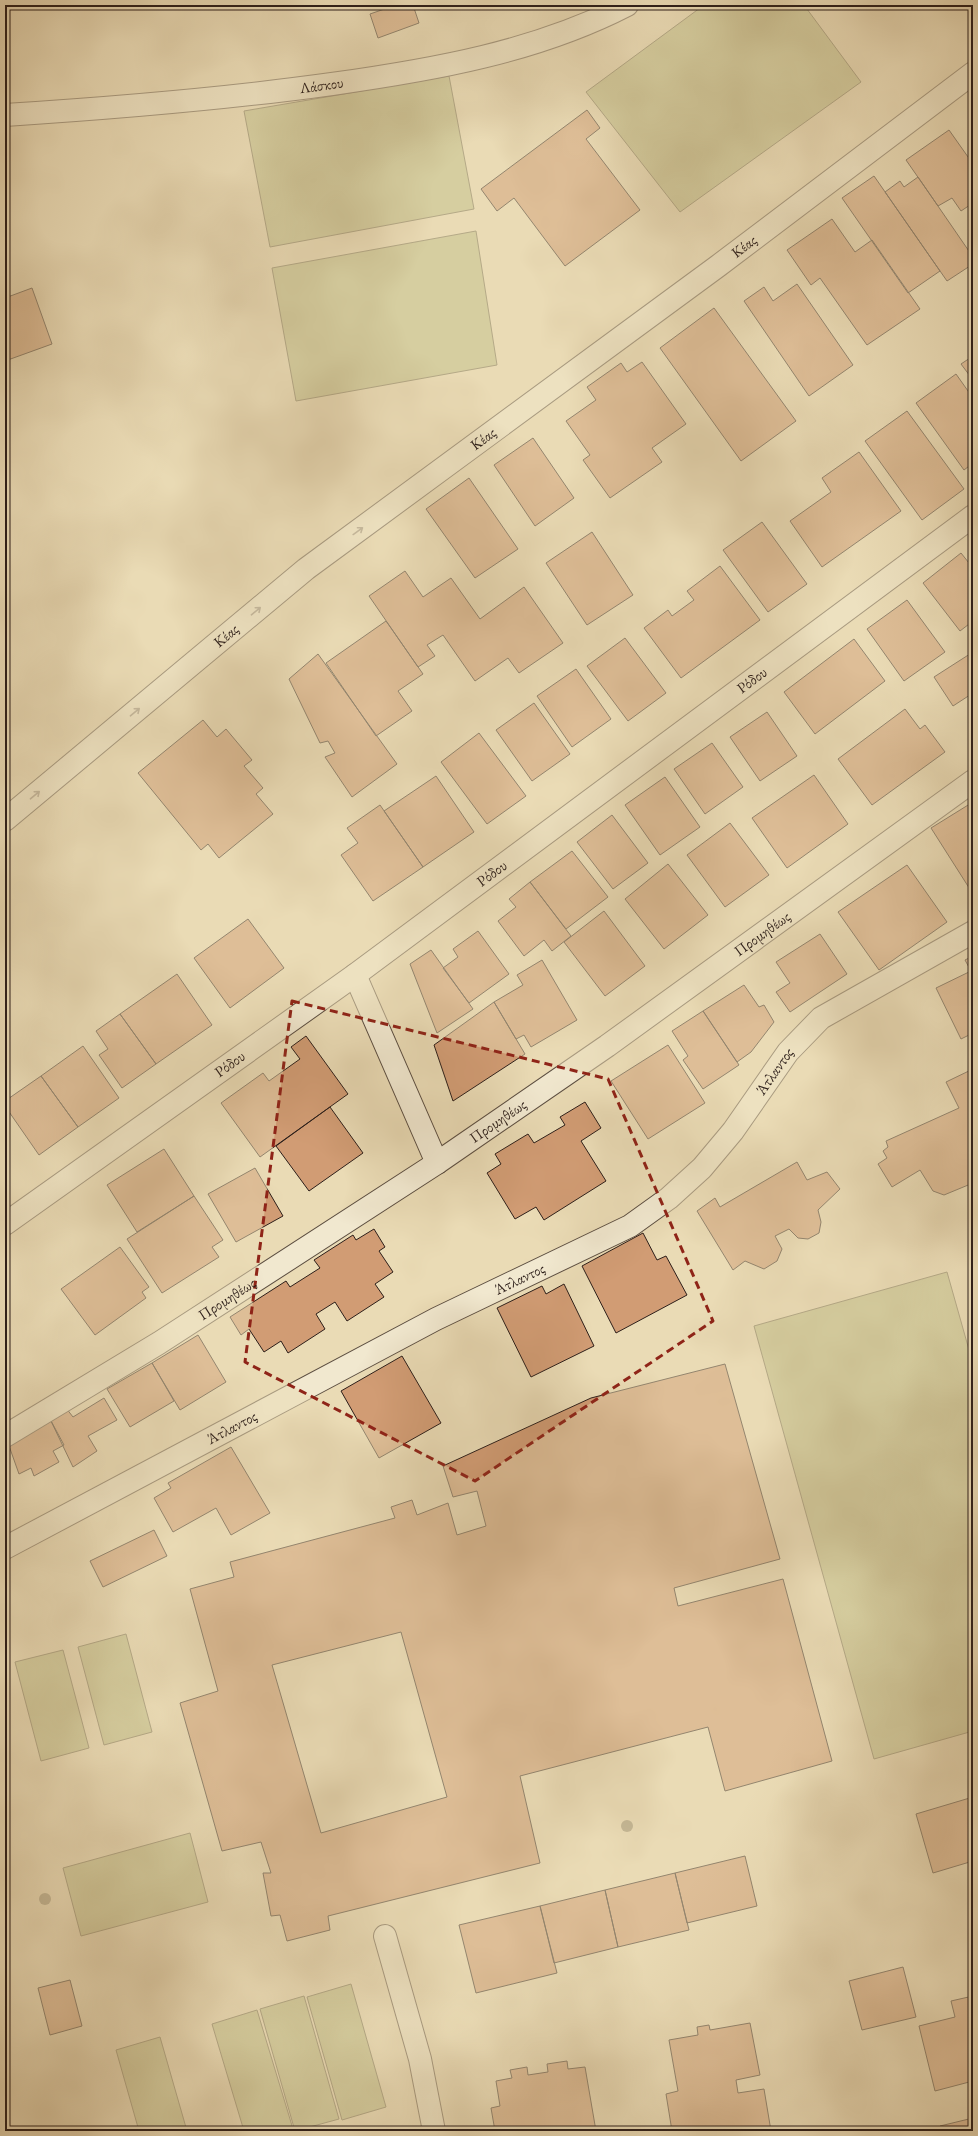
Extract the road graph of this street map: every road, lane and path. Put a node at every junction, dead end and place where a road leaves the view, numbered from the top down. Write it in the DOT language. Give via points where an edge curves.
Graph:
graph roads {
  1 [pos="627,5"];
  2 [pos="973,73"];
  3 [pos="5,116"];
  4 [pos="973,516"];
  5 [pos="973,781"];
  6 [pos="5,820"];
  7 [pos="973,932"];
  8 [pos="355,974"];
  9 [pos="437,1163"];
  10 [pos="5,1224"];
  11 [pos="5,1436"];
  12 [pos="5,1548"];
  13 [pos="385,1936"];
  14 [pos="434,2131"];
  1 -- 3 [label="street, Λάσκου" via="560,33 449,65 267,93"];
  6 -- 2 [label="street, Κέας, one-way" via="306,569 718,266"];
  4 -- 8 [label="street, Ρόδου"];
  5 -- 9 [label="street, Προμηθέως" via="607,1046"];
  7 -- 12 [label="street, Άτλαντος" via="821,1018 788,1052 733,1131 702,1168 669,1198 630,1226 436,1319"];
  8 -- 9 [label="street"];
  8 -- 10 [label="street, Ρόδου"];
  9 -- 11 [label="street, Προμηθέως" via="159,1343"];
  13 -- 14 [label="street" via="420,2059"];
}
